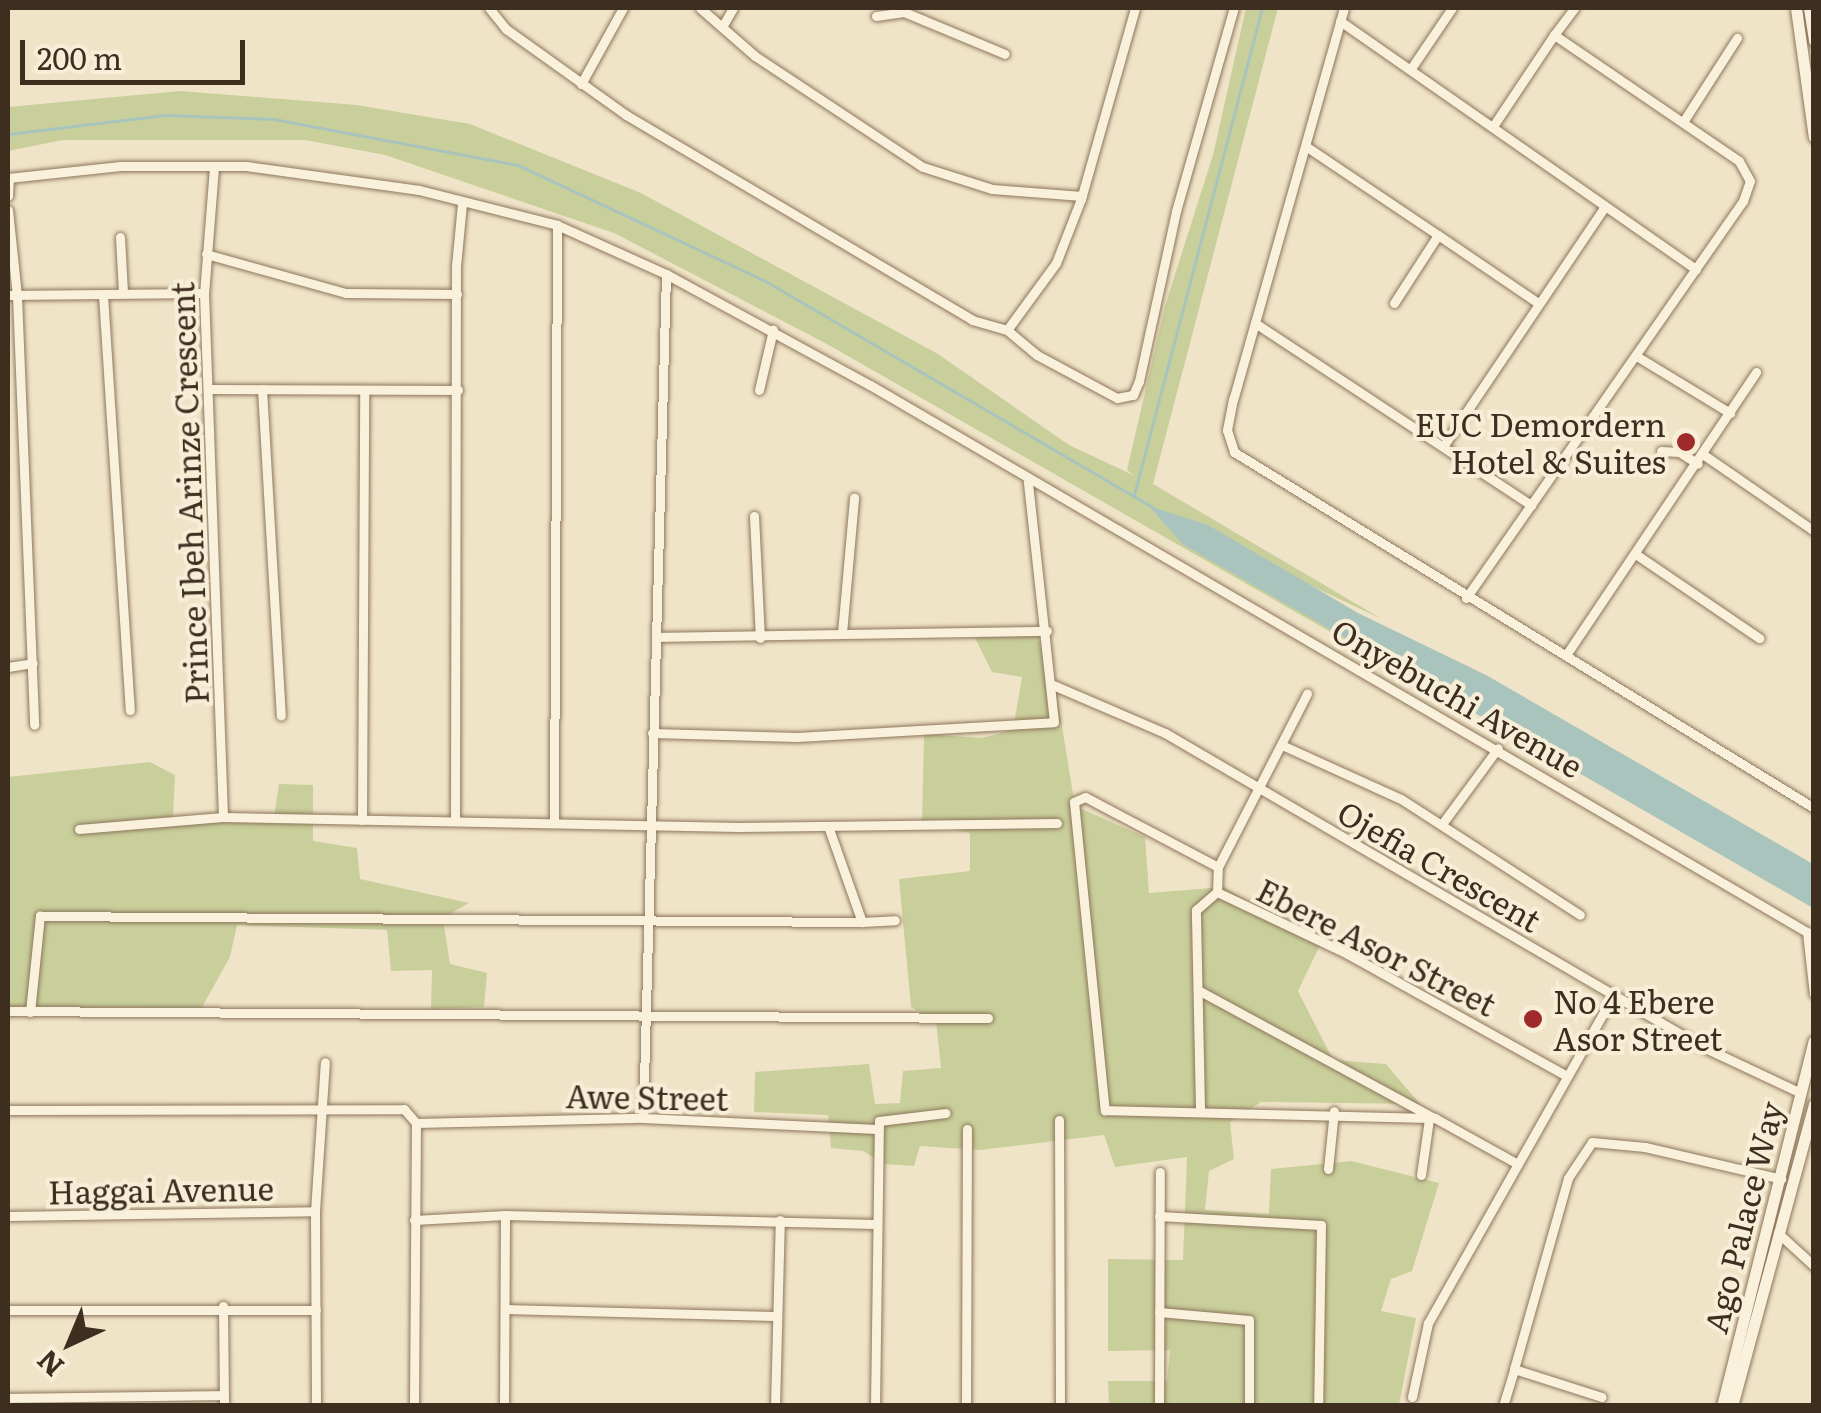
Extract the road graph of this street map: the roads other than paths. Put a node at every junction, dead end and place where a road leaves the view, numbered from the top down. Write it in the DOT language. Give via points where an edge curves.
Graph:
graph roads {
  1 [pos="489,8"];
  2 [pos="623,8"];
  3 [pos="700,8"];
  4 [pos="733,8"];
  5 [pos="1135,8"];
  6 [pos="1234,8"];
  7 [pos="1344,8"];
  8 [pos="1452,8"];
  9 [pos="1574,8"];
  10 [pos="1796,8"];
  11 [pos="1809,8"];
  12 [pos="903,10"];
  13 [pos="876,16"];
  14 [pos="1340,21"];
  15 [pos="722,28"];
  16 [pos="1554,35"];
  17 [pos="1737,38"];
  18 [pos="1814,41"];
  19 [pos="1005,54"];
  20 [pos="1412,66"];
  21 [pos="581,84"];
  22 [pos="1683,122"];
  23 [pos="1493,126"];
  24 [pos="1814,137"];
  25 [pos="1306,147"];
  26 [pos="214,167"];
  27 [pos="8,178"];
  28 [pos="8,196"];
  29 [pos="1082,196"];
  30 [pos="462,204"];
  31 [pos="1604,206"];
  32 [pos="8,210"];
  33 [pos="557,225"];
  34 [pos="1438,235"];
  35 [pos="120,237"];
  36 [pos="206,254"];
  37 [pos="1696,269"];
  38 [pos="666,274"];
  39 [pos="123,292"];
  40 [pos="204,293"];
  41 [pos="457,294"];
  42 [pos="104,295"];
  43 [pos="12,296"];
  44 [pos="1394,302"];
  45 [pos="1538,303"];
  46 [pos="1256,323"];
  47 [pos="773,330"];
  48 [pos="1008,330"];
  49 [pos="1638,356"];
  50 [pos="1756,372"];
  51 [pos="210,389"];
  52 [pos="262,389"];
  53 [pos="458,390"];
  54 [pos="759,390"];
  55 [pos="364,391"];
  56 [pos="1730,413"];
  57 [pos="1444,445"];
  58 [pos="1660,451"];
  59 [pos="1701,459"];
  60 [pos="1028,481"];
  61 [pos="854,498"];
  62 [pos="1531,505"];
  63 [pos="754,516"];
  64 [pos="1814,530"];
  65 [pos="1637,555"];
  66 [pos="1466,598"];
  67 [pos="1047,631"];
  68 [pos="842,633"];
  69 [pos="656,637"];
  70 [pos="760,638"];
  71 [pos="1760,638"];
  72 [pos="1566,656"];
  73 [pos="33,663"];
  74 [pos="8,666"];
  75 [pos="1057,686"];
  76 [pos="1306,694"];
  77 [pos="130,710"];
  78 [pos="280,715"];
  79 [pos="34,725"];
  80 [pos="652,733"];
  81 [pos="1284,746"];
  82 [pos="1498,748"];
  83 [pos="1256,791"];
  84 [pos="1814,808"];
  85 [pos="223,817"];
  86 [pos="362,820"];
  87 [pos="455,820"];
  88 [pos="554,820"];
  89 [pos="651,822"];
  90 [pos="1057,824"];
  91 [pos="1442,824"];
  92 [pos="828,826"];
  93 [pos="79,830"];
  94 [pos="1218,867"];
  95 [pos="1217,892"];
  96 [pos="1580,915"];
  97 [pos="645,918"];
  98 [pos="895,920"];
  99 [pos="862,922"];
  100 [pos="1198,990"];
  101 [pos="1614,994"];
  102 [pos="1814,994"];
  103 [pos="8,1011"];
  104 [pos="30,1012"];
  105 [pos="642,1017"];
  106 [pos="988,1018"];
  107 [pos="1814,1041"];
  108 [pos="325,1062"];
  109 [pos="1565,1076"];
  110 [pos="1801,1093"];
  111 [pos="1814,1104"];
  112 [pos="321,1108"];
  113 [pos="1200,1108"];
  114 [pos="8,1110"];
  115 [pos="1334,1111"];
  116 [pos="946,1112"];
  117 [pos="642,1118"];
  118 [pos="1432,1119"];
  119 [pos="1059,1120"];
  120 [pos="416,1123"];
  121 [pos="877,1129"];
  122 [pos="967,1130"];
  123 [pos="1809,1139"];
  124 [pos="1516,1163"];
  125 [pos="1328,1168"];
  126 [pos="1160,1172"];
  127 [pos="1421,1176"];
  128 [pos="1780,1180"];
  129 [pos="314,1212"];
  130 [pos="505,1215"];
  131 [pos="8,1216"];
  132 [pos="1160,1216"];
  133 [pos="414,1220"];
  134 [pos="780,1220"];
  135 [pos="875,1224"];
  136 [pos="1778,1233"];
  137 [pos="1814,1266"];
  138 [pos="224,1306"];
  139 [pos="507,1309"];
  140 [pos="8,1310"];
  141 [pos="316,1310"];
  142 [pos="1159,1312"];
  143 [pos="774,1316"];
  144 [pos="1514,1369"];
  145 [pos="1412,1397"];
  146 [pos="1602,1397"];
  147 [pos="8,1398"];
  148 [pos="224,1400"];
  149 [pos="131,1401"];
  150 [pos="36,1402"];
  151 [pos="316,1406"];
  152 [pos="414,1406"];
  153 [pos="504,1406"];
  154 [pos="775,1406"];
  155 [pos="875,1406"];
  156 [pos="966,1406"];
  157 [pos="1060,1406"];
  158 [pos="1158,1406"];
  159 [pos="1250,1406"];
  160 [pos="1318,1406"];
  161 [pos="1503,1406"];
  162 [pos="1722,1406"];
  163 [pos="1732,1406"];
  1 -- 21 [label="street" via="506,29"];
  2 -- 21 [label="street"];
  3 -- 15 [label="street"];
  4 -- 15 [label="street"];
  5 -- 29 [label="street"];
  6 -- 48 [label="street" via="1176,211 1136,391 1108,395 1037,355"];
  7 -- 14 [label="street"];
  8 -- 20 [label="street"];
  9 -- 16 [label="street"];
  10 -- 24 [label="main road"];
  11 -- 18 [label="main road"];
  12 -- 13 [label="street"];
  12 -- 19 [label="street"];
  14 -- 20 [label="street"];
  14 -- 25 [label="street"];
  15 -- 29 [label="street" via="868,137 923,167 992,190"];
  16 -- 22 [label="street"];
  16 -- 23 [label="street"];
  17 -- 22 [label="street"];
  20 -- 23 [label="street"];
  21 -- 48 [label="street" via="972,320"];
  22 -- 37 [label="street" via="1739,161 1750,181"];
  23 -- 31 [label="street"];
  25 -- 34 [label="street"];
  25 -- 46 [label="street"];
  26 -- 27 [label="street, Onyebuchi Avenue" via="105,167"];
  26 -- 30 [label="street, Onyebuchi Avenue" via="419,190"];
  26 -- 36 [label="street, Prince Ibeh Arinze Crescent"];
  27 -- 28 [label="street"];
  29 -- 48 [label="street" via="1056,262"];
  30 -- 33 [label="street, Onyebuchi Avenue"];
  30 -- 41 [label="street"];
  31 -- 37 [label="street"];
  31 -- 45 [label="street"];
  32 -- 43 [label="street"];
  33 -- 38 [label="street, Onyebuchi Avenue"];
  33 -- 88 [label="street"];
  34 -- 44 [label="street"];
  34 -- 45 [label="street"];
  35 -- 39 [label="street"];
  36 -- 40 [label="street, Prince Ibeh Arinze Crescent"];
  36 -- 41 [label="street" via="346,293"];
  37 -- 49 [label="street"];
  38 -- 47 [label="street, Onyebuchi Avenue"];
  38 -- 69 [label="street"];
  39 -- 40 [label="street"];
  39 -- 42 [label="street"];
  40 -- 51 [label="street, Prince Ibeh Arinze Crescent"];
  41 -- 53 [label="street"];
  42 -- 43 [label="street"];
  42 -- 77 [label="street"];
  43 -- 73 [label="street"];
  45 -- 57 [label="street"];
  46 -- 57 [label="street"];
  46 -- 66 [label="street" via="1228,430 1239,460"];
  47 -- 54 [label="street"];
  47 -- 60 [label="street, Onyebuchi Avenue"];
  49 -- 56 [label="street"];
  49 -- 62 [label="street"];
  50 -- 56 [label="street"];
  51 -- 52 [label="street"];
  51 -- 85 [label="street, Prince Ibeh Arinze Crescent"];
  52 -- 55 [label="street"];
  52 -- 78 [label="street"];
  53 -- 55 [label="street"];
  53 -- 87 [label="street"];
  55 -- 86 [label="street"];
  56 -- 59 [label="street"];
  57 -- 62 [label="street"];
  58 -- 59 [label="street"];
  59 -- 64 [label="street"];
  59 -- 65 [label="street"];
  60 -- 67 [label="street"];
  60 -- 82 [label="street, Onyebuchi Avenue"];
  61 -- 68 [label="street"];
  62 -- 66 [label="street"];
  63 -- 70 [label="street"];
  65 -- 71 [label="street"];
  65 -- 72 [label="street"];
  66 -- 72 [label="street"];
  67 -- 68 [label="street"];
  67 -- 75 [label="street"];
  68 -- 70 [label="street"];
  69 -- 70 [label="street"];
  69 -- 80 [label="street"];
  72 -- 84 [label="street"];
  73 -- 74 [label="street"];
  73 -- 79 [label="street"];
  75 -- 80 [label="street" via="1051,723 796,737"];
  75 -- 83 [label="street, Ojefia Crescent" via="1165,732"];
  76 -- 81 [label="street"];
  80 -- 89 [label="street"];
  81 -- 83 [label="street"];
  81 -- 91 [label="street"];
  82 -- 91 [label="street"];
  82 -- 102 [label="street, Onyebuchi Avenue" via="1807,932"];
  83 -- 94 [label="street"];
  83 -- 101 [label="street, Ojefia Crescent" via="1341,833"];
  85 -- 86 [label="street"];
  85 -- 93 [label="street"];
  86 -- 87 [label="street"];
  87 -- 88 [label="street"];
  88 -- 89 [label="street"];
  89 -- 92 [label="street"];
  89 -- 97 [label="street"];
  90 -- 92 [label="street"];
  91 -- 96 [label="street"];
  92 -- 99 [label="street"];
  94 -- 95 [label="street"];
  94 -- 113 [label="street" via="1085,797 1074,802 1105,1110"];
  95 -- 100 [label="street" via="1196,910"];
  95 -- 109 [label="street, Ebere Asor Street" via="1344,952"];
  97 -- 99 [label="street"];
  97 -- 104 [label="street" via="40,916"];
  97 -- 105 [label="street"];
  98 -- 99 [label="street"];
  100 -- 113 [label="street"];
  100 -- 118 [label="street"];
  101 -- 109 [label="street"];
  101 -- 110 [label="street, Ojefia Crescent" via="1700,1046"];
  103 -- 104 [label="street"];
  104 -- 105 [label="street"];
  105 -- 106 [label="street"];
  105 -- 117 [label="street"];
  107 -- 110 [label="main road, Ago Palace Way"];
  108 -- 112 [label="street"];
  109 -- 124 [label="street"];
  110 -- 128 [label="main road, Ago Palace Way"];
  111 -- 123 [label="main road, Ago Palace Way"];
  112 -- 114 [label="street"];
  112 -- 120 [label="street" via="404,1108"];
  112 -- 129 [label="street"];
  113 -- 115 [label="street"];
  115 -- 118 [label="street"];
  115 -- 125 [label="street"];
  116 -- 121 [label="street" via="883,1117"];
  117 -- 120 [label="street, Awe Street"];
  117 -- 121 [label="street, Awe Street"];
  118 -- 124 [label="street"];
  118 -- 127 [label="street"];
  119 -- 157 [label="street"];
  120 -- 133 [label="street"];
  121 -- 135 [label="street"];
  122 -- 156 [label="street"];
  123 -- 136 [label="main road, Ago Palace Way"];
  124 -- 145 [label="street" via="1425,1330"];
  126 -- 132 [label="street"];
  128 -- 144 [label="street" via="1592,1142 1568,1178"];
  128 -- 162 [label="main road, Ago Palace Way"];
  129 -- 131 [label="street, Haggai Avenue"];
  129 -- 141 [label="street"];
  130 -- 133 [label="street"];
  130 -- 134 [label="street"];
  130 -- 139 [label="street"];
  132 -- 142 [label="street"];
  132 -- 160 [label="street" via="1321,1224"];
  133 -- 152 [label="street"];
  134 -- 135 [label="street"];
  134 -- 143 [label="street"];
  135 -- 155 [label="street"];
  136 -- 137 [label="street"];
  136 -- 163 [label="main road, Ago Palace Way"];
  138 -- 140 [label="street"];
  138 -- 141 [label="street"];
  138 -- 148 [label="street"];
  139 -- 143 [label="street"];
  139 -- 153 [label="street"];
  141 -- 151 [label="street"];
  142 -- 158 [label="street"];
  142 -- 159 [label="street" via="1249,1320"];
  143 -- 154 [label="street"];
  144 -- 146 [label="street"];
  144 -- 161 [label="street"];
  147 -- 150 [label="street"];
  148 -- 149 [label="street"];
  149 -- 150 [label="street"];
}
